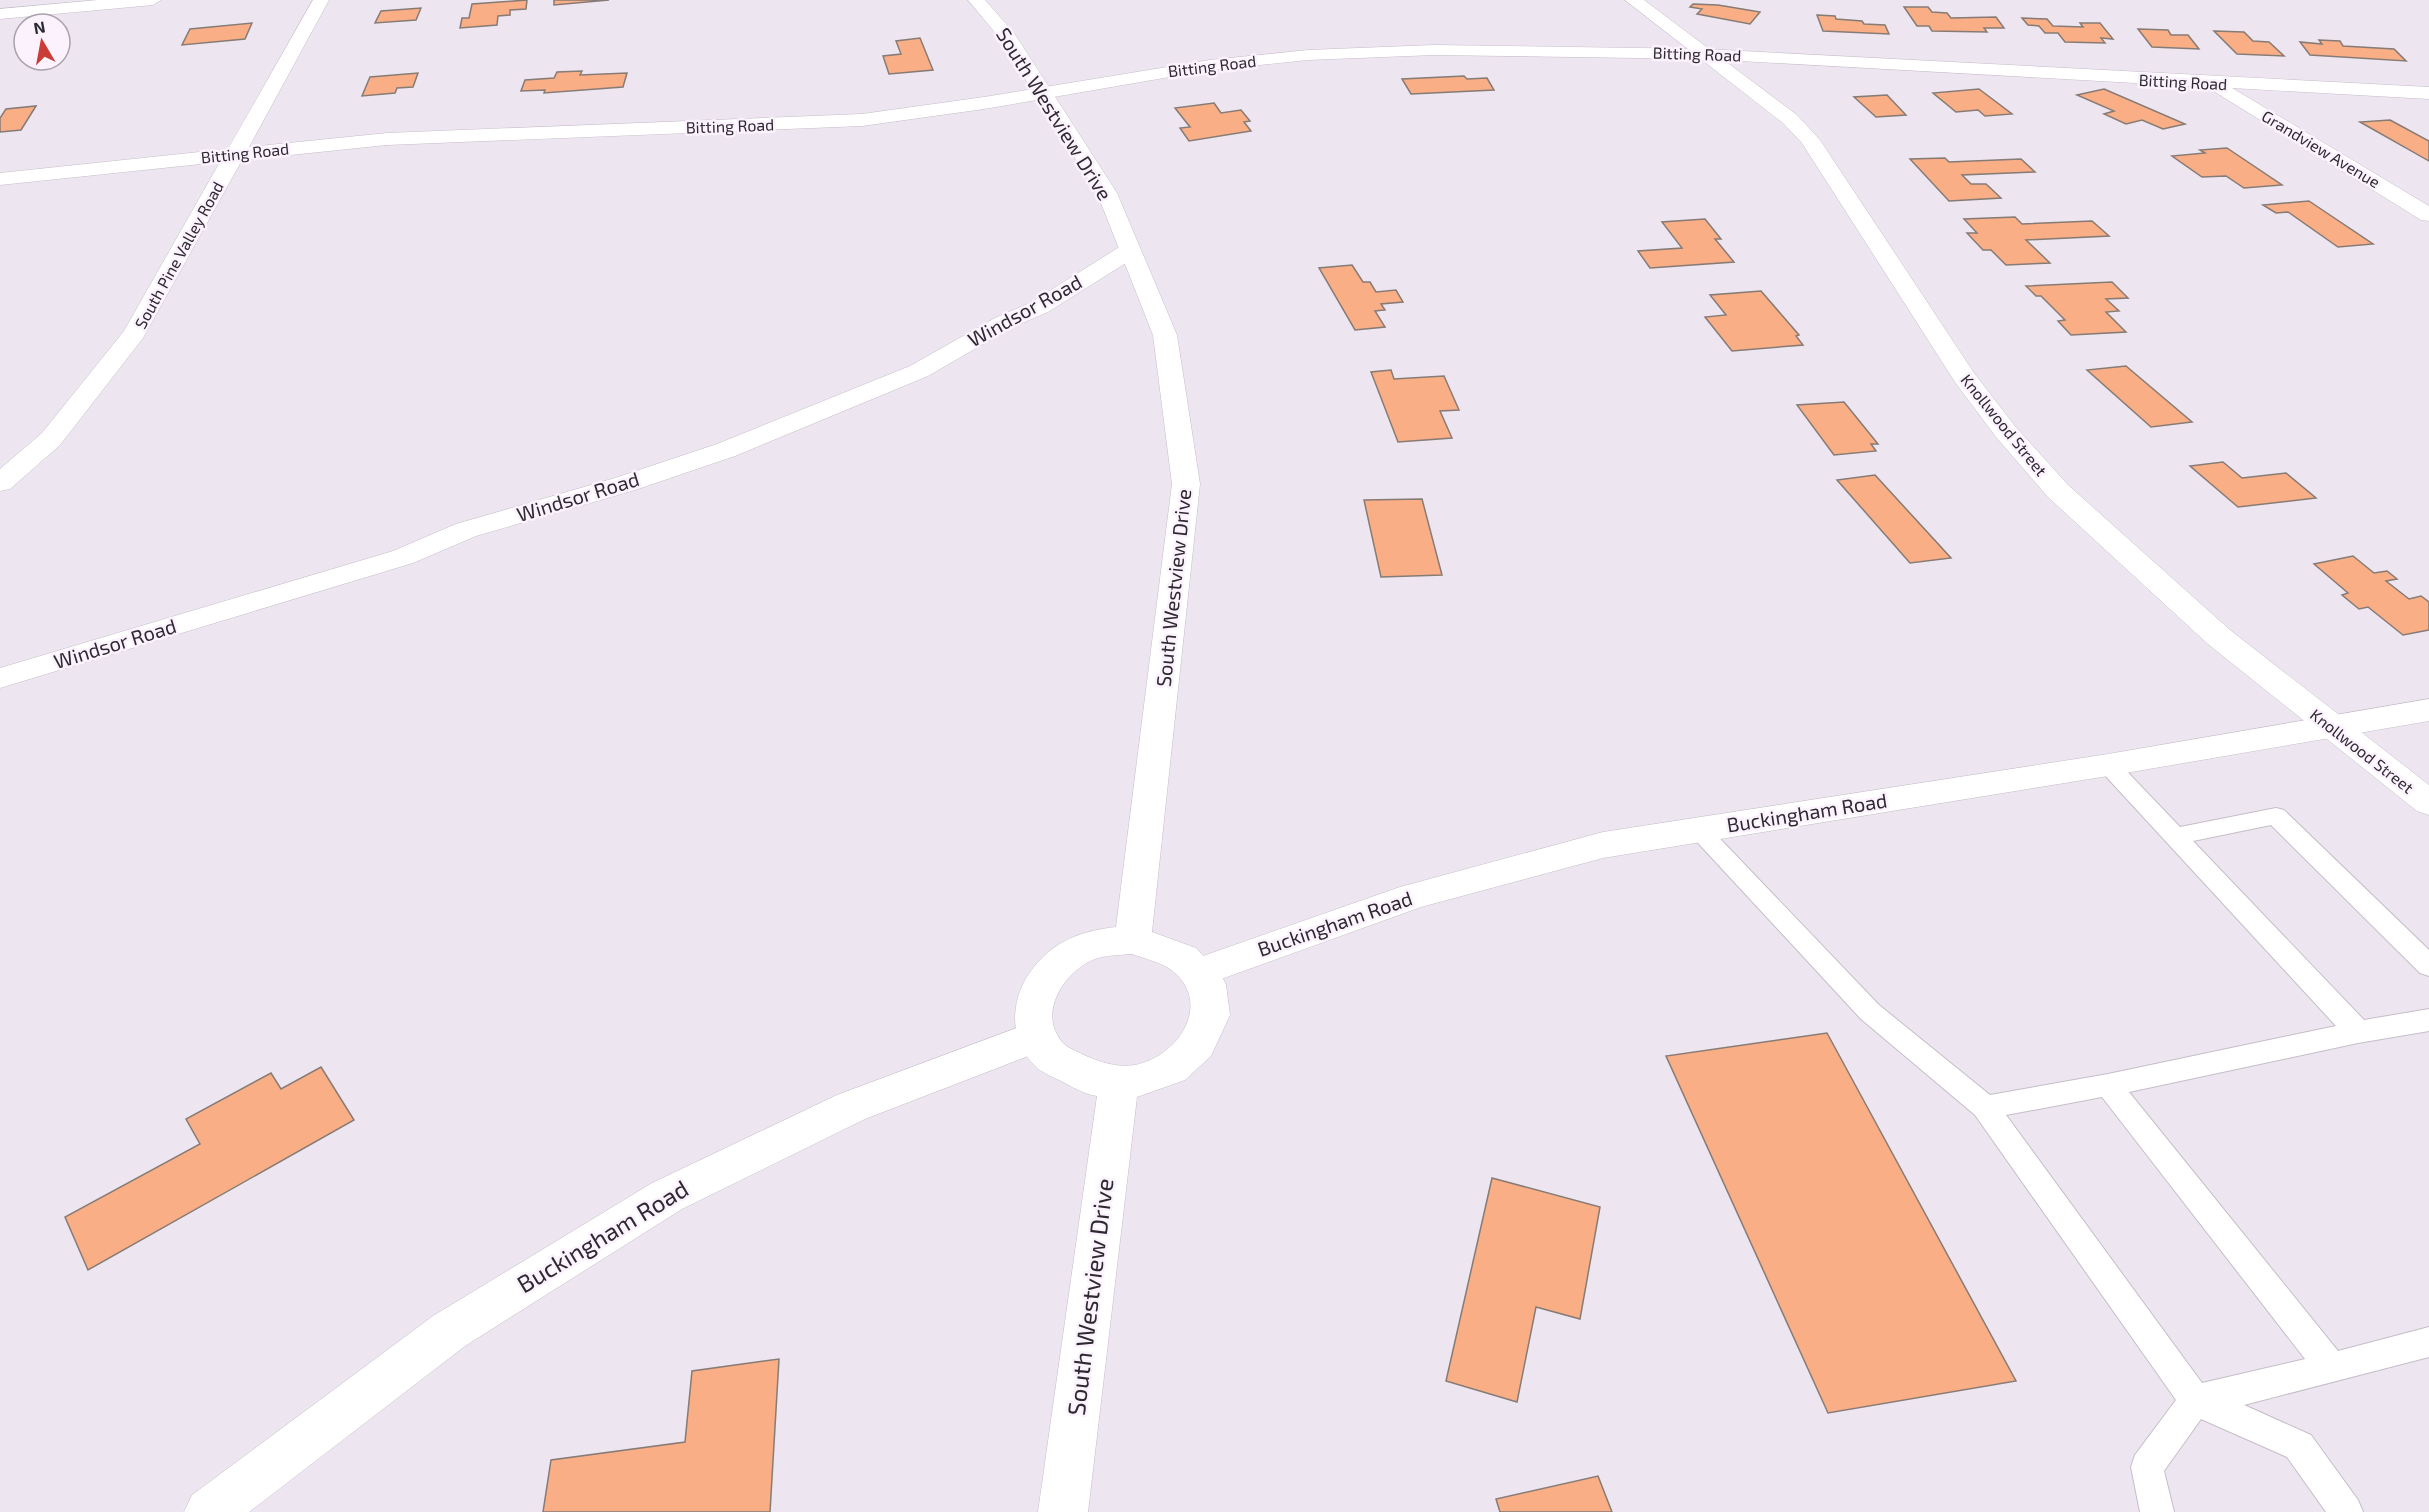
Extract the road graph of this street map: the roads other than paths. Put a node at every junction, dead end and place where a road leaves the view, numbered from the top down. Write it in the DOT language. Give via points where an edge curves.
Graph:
graph roads {
  1 [pos="153,0"];
  2 [pos="321,0"];
  3 [pos="976,0"];
  4 [pos="1633,0"];
  5 [pos="0,14"];
  6 [pos="1704,54"];
  7 [pos="2212,83"];
  8 [pos="1041,91"];
  9 [pos="2429,93"];
  10 [pos="236,154"];
  11 [pos="0,179"];
  12 [pos="2429,215"];
  13 [pos="1129,251"];
  14 [pos="0,483"];
  15 [pos="0,678"];
  16 [pos="2429,710"];
  17 [pos="2331,726"];
  18 [pos="2108,765"];
  19 [pos="2429,803"];
  20 [pos="1698,830"];
  21 [pos="2175,836"];
  22 [pos="1133,940"];
  23 [pos="2429,966"];
  24 [pos="1199,972"];
  25 [pos="2429,1020"];
  26 [pos="2358,1032"];
  27 [pos="1038,1036"];
  28 [pos="1119,1081"];
  29 [pos="2108,1085"];
  30 [pos="1985,1107"];
  31 [pos="2429,1342"];
  32 [pos="2331,1366"];
  33 [pos="2195,1400"];
  34 [pos="209,1512"];
  35 [pos="1063,1512"];
  36 [pos="2157,1512"];
  37 [pos="2346,1512"];
  1 -- 5 [label="street"];
  2 -- 10 [label="street, South Pine Valley Road"];
  3 -- 8 [label="street, South Westview Drive" via="1005,33"];
  4 -- 6 [label="street, Knollwood Street"];
  6 -- 7 [label="street, Bitting Road"];
  6 -- 8 [label="street, Bitting Road" via="1446,50 1308,55 1210,65"];
  6 -- 17 [label="street, Knollwood Street" via="1790,119 1810,140 1964,376 2005,431 2058,491 2218,637"];
  7 -- 9 [label="street, Bitting Road"];
  7 -- 12 [label="street, Grandview Avenue"];
  8 -- 10 [label="street, Bitting Road" via="862,120 387,139"];
  8 -- 13 [label="street, South Westview Drive" via="1107,193"];
  10 -- 11 [label="street, Bitting Road"];
  10 -- 14 [label="street, South Pine Valley Road" via="135,333 51,439"];
  13 -- 15 [label="street, Windsor Road" via="1040,307 1003,323 919,371 726,450 466,530 404,557"];
  13 -- 22 [label="street, South Westview Drive" via="1166,335 1186,484"];
  16 -- 17 [label="street, Buckingham Road"];
  17 -- 18 [label="street, Buckingham Road"];
  17 -- 19 [label="street, Knollwood Street"];
  18 -- 20 [label="street, Buckingham Road"];
  18 -- 21 [label="lane"];
  20 -- 24 [label="street, Buckingham Road" via="1604,845 1413,896"];
  20 -- 30 [label="lane" via="1870,1012"];
  21 -- 23 [label="lane" via="2276,816"];
  21 -- 26 [label="lane"];
  22 -- 24 [label="street" via="1160,945"];
  22 -- 27 [label="street" via="1105,942 1078,951 1055,966 1040,986 1032,1009"];
  24 -- 28 [label="street" via="1210,993 1211,1017 1202,1040 1185,1060 1159,1075"];
  25 -- 26 [label="lane"];
  26 -- 29 [label="lane"];
  27 -- 28 [label="street" via="1049,1054 1070,1071 1098,1080"];
  27 -- 34 [label="street, Buckingham Road" via="851,1107 667,1196 449,1331"];
  28 -- 35 [label="street, South Westview Drive"];
  29 -- 30 [label="lane"];
  29 -- 32 [label="lane"];
  30 -- 33 [label="lane"];
  31 -- 32 [label="lane"];
  32 -- 33 [label="lane"];
  33 -- 36 [label="lane" via="2147,1467"];
  33 -- 37 [label="lane" via="2299,1446"];
}
